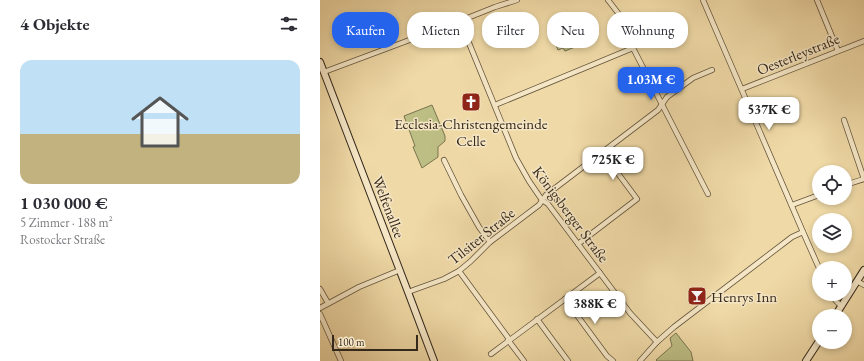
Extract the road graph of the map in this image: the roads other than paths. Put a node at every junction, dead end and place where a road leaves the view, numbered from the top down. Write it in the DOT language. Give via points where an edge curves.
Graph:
graph roads {
  1 [pos="517,0"];
  2 [pos="608,0"];
  3 [pos="703,0"];
  4 [pos="816,0"];
  5 [pos="617,12"];
  6 [pos="474,15"];
  7 [pos="407,41"];
  8 [pos="864,41"];
  9 [pos="471,48"];
  10 [pos="633,48"];
  11 [pos="838,50"];
  12 [pos="320,62"];
  13 [pos="712,70"];
  14 [pos="324,72"];
  15 [pos="742,89"];
  16 [pos="662,104"];
  17 [pos="495,105"];
  18 [pos="844,120"];
  19 [pos="602,152"];
  20 [pos="444,160"];
  21 [pos="852,183"];
  22 [pos="708,194"];
  23 [pos="812,198"];
  24 [pos="542,200"];
  25 [pos="792,205"];
  26 [pos="803,232"];
  27 [pos="490,242"];
  28 [pos="578,244"];
  29 [pos="816,261"];
  30 [pos="400,270"];
  31 [pos="864,270"];
  32 [pos="459,271"];
  33 [pos="600,273"];
  34 [pos="857,281"];
  35 [pos="864,285"];
  36 [pos="320,289"];
  37 [pos="408,292"];
  38 [pos="566,299"];
  39 [pos="836,301"];
  40 [pos="328,303"];
  41 [pos="841,306"];
  42 [pos="320,308"];
  43 [pos="839,309"];
  44 [pos="320,314"];
  45 [pos="537,319"];
  46 [pos="509,340"];
  47 [pos="656,342"];
  48 [pos="814,349"];
  49 [pos="491,354"];
  50 [pos="341,361"];
  51 [pos="434,361"];
  52 [pos="524,361"];
  53 [pos="568,361"];
  54 [pos="613,361"];
  55 [pos="640,361"];
  56 [pos="806,361"];
  1 -- 6 [label="street"];
  2 -- 5 [label="street"];
  3 -- 15 [label="street"];
  4 -- 11 [label="street"];
  7 -- 14 [label="street"];
  8 -- 11 [label="street, Oesterleystraße"];
  9 -- 17 [label="street, Königsberger Straße"];
  10 -- 16 [label="street"];
  10 -- 17 [label="street"];
  11 -- 15 [label="street, Oesterleystraße"];
  12 -- 14 [label="street, Welfenallee"];
  13 -- 16 [label="street, Tilsiter Straße" via="693,78 667,97"];
  14 -- 30 [label="street, Welfenallee"];
  15 -- 25 [label="street"];
  16 -- 19 [label="street, Tilsiter Straße" via="658,110"];
  16 -- 22 [label="street"];
  17 -- 24 [label="street, Königsberger Straße" via="516,158"];
  18 -- 21 [label="street" via="864,179"];
  19 -- 24 [label="street, Tilsiter Straße"];
  19 -- 28 [label="street" via="637,199"];
  20 -- 27 [label="street" via="461,195"];
  23 -- 25 [label="street"];
  24 -- 27 [label="street, Tilsiter Straße" via="539,205"];
  24 -- 28 [label="street, Königsberger Straße" via="548,204"];
  25 -- 26 [label="street"];
  26 -- 29 [label="street"];
  26 -- 47 [label="street" via="792,237"];
  27 -- 32 [label="street, Tilsiter Straße"];
  28 -- 33 [label="street, Königsberger Straße"];
  30 -- 37 [label="street, Welfenallee"];
  30 -- 40 [label="street"];
  31 -- 34 [label="street"];
  32 -- 37 [label="street, Tilsiter Straße"];
  32 -- 46 [label="street"];
  33 -- 38 [label="street"];
  33 -- 47 [label="street, Königsberger Straße"];
  34 -- 35 [label="street"];
  34 -- 41 [label="street"];
  36 -- 40 [label="street"];
  37 -- 51 [label="street, Welfenallee"];
  38 -- 45 [label="street"];
  38 -- 54 [label="street"];
  39 -- 41 [label="street"];
  40 -- 42 [label="street"];
  41 -- 43 [label="street"];
  44 -- 50 [label="street"];
  45 -- 46 [label="street"];
  45 -- 53 [label="street"];
  46 -- 49 [label="street"];
  46 -- 52 [label="street"];
  47 -- 55 [label="street"];
  48 -- 56 [label="street"];
}
